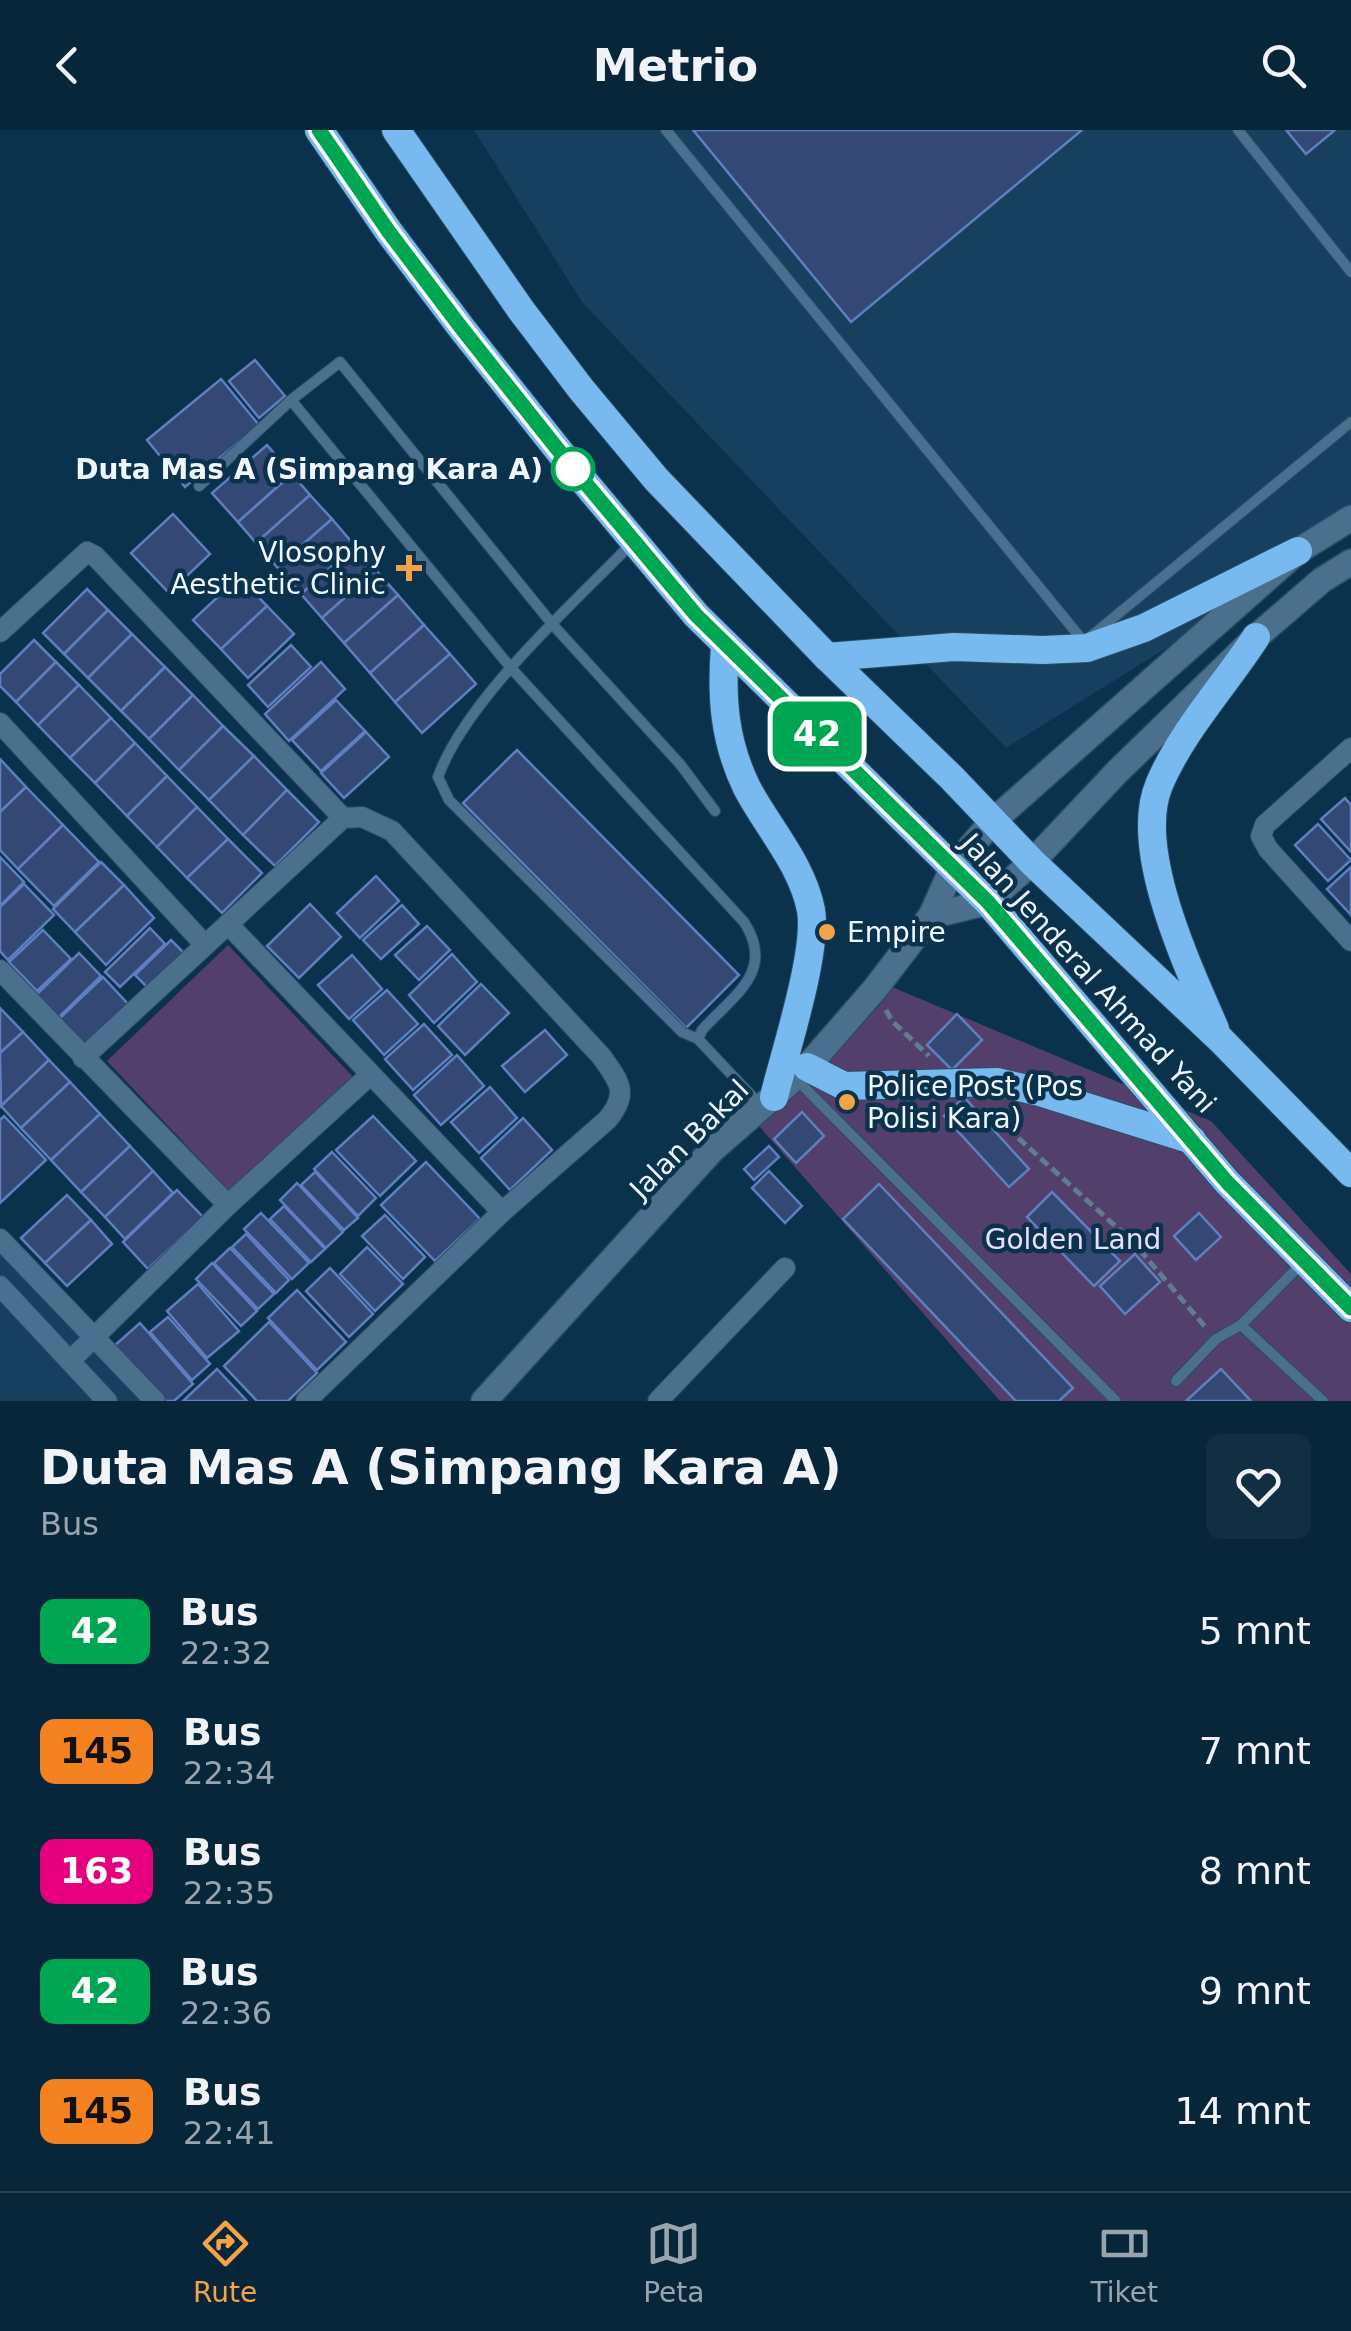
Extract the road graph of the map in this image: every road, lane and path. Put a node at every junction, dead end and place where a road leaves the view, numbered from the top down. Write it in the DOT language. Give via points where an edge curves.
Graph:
graph roads {
  1 [pos="319,130"];
  2 [pos="396,130"];
  3 [pos="666,130"];
  4 [pos="1238,130"];
  5 [pos="1351,272"];
  6 [pos="291,400"];
  7 [pos="1351,422"];
  8 [pos="199,486"];
  9 [pos="1351,518"];
  10 [pos="634,541"];
  11 [pos="1298,551"];
  12 [pos="1351,562"];
  13 [pos="554,625"];
  14 [pos="0,632"];
  15 [pos="1256,637"];
  16 [pos="725,646"];
  17 [pos="826,657"];
  18 [pos="511,668"];
  19 [pos="0,724"];
  20 [pos="1351,748"];
  21 [pos="715,810"];
  22 [pos="342,818"];
  23 [pos="993,821"];
  24 [pos="1032,862"];
  25 [pos="953,867"];
  26 [pos="988,902"];
  27 [pos="932,916"];
  28 [pos="228,924"];
  29 [pos="1351,942"];
  30 [pos="205,945"];
  31 [pos="0,970"];
  32 [pos="874,990"];
  33 [pos="698,1040"];
  34 [pos="1220,1040"];
  35 [pos="83,1058"];
  36 [pos="370,1075"];
  37 [pos="956,1082"];
  38 [pos="784,1087"];
  39 [pos="1194,1141"];
  40 [pos="1351,1173"];
  41 [pos="228,1205"];
  42 [pos="502,1212"];
  43 [pos="0,1238"];
  44 [pos="1304,1260"];
  45 [pos="785,1268"];
  46 [pos="0,1286"];
  47 [pos="1351,1308"];
  48 [pos="1240,1325"];
  49 [pos="96,1338"];
  50 [pos="1216,1339"];
  51 [pos="70,1361"];
  52 [pos="1176,1381"];
  53 [pos="107,1401"];
  54 [pos="155,1401"];
  55 [pos="306,1401"];
  56 [pos="484,1401"];
  57 [pos="658,1401"];
  58 [pos="1116,1401"];
  59 [pos="1323,1401"];
  1 -- 10 [label="highway, Jalan Jenderal Ahmad Yani" via="452,316"];
  2 -- 17 [label="highway, Jalan Jenderal Ahmad Yani" via="581,388 656,479"];
  3 -- 7 [label="lane" via="1084,642"];
  4 -- 5 [label="lane"];
  6 -- 8 [label="lane"];
  6 -- 13 [label="lane" via="334,364 345,366"];
  6 -- 18 [label="lane"];
  9 -- 11 [label="street, Jalan Bakal"];
  10 -- 13 [label="lane"];
  10 -- 16 [label="highway, Jalan Jenderal Ahmad Yani"];
  11 -- 17 [label="highway" via="1144,628 1086,648 954,646"];
  11 -- 23 [label="street, Jalan Bakal"];
  12 -- 15 [label="street"];
  13 -- 18 [label="lane"];
  13 -- 21 [label="lane"];
  14 -- 22 [label="street" via="80,554 95,556"];
  15 -- 24 [label="street"];
  15 -- 34 [label="highway" via="1178,746 1157,789 1152,830 1161,892"];
  16 -- 25 [label="highway, Jalan Jenderal Ahmad Yani"];
  16 -- 38 [label="highway" via="722,691 730,744 747,787 797,870 811,912"];
  17 -- 23 [label="highway, Jalan Jenderal Ahmad Yani"];
  18 -- 33 [label="lane" via="753,936 759,956 754,973"];
  18 -- 33 [label="lane" via="443,762 441,790 682,1032"];
  19 -- 30 [label="street"];
  20 -- 29 [label="street" via="1260,836"];
  22 -- 28 [label="street"];
  22 -- 42 [label="street" via="362,817 392,830 618,1080 618,1107"];
  23 -- 24 [label="highway, Jalan Jenderal Ahmad Yani"];
  23 -- 25 [label="street, Jalan Bakal"];
  24 -- 26 [label="street"];
  24 -- 34 [label="highway, Jalan Jenderal Ahmad Yani"];
  25 -- 26 [label="highway, Jalan Jenderal Ahmad Yani"];
  25 -- 27 [label="street, Jalan Bakal"];
  26 -- 27 [label="street"];
  26 -- 39 [label="highway, Jalan Jenderal Ahmad Yani"];
  27 -- 32 [label="street, Jalan Bakal"];
  28 -- 30 [label="street"];
  28 -- 36 [label="street"];
  30 -- 35 [label="street"];
  31 -- 35 [label="street"];
  32 -- 37 [label="path" via="892,1021"];
  32 -- 38 [label="street, Jalan Bakal"];
  33 -- 38 [label="lane"];
  34 -- 40 [label="highway, Jalan Jenderal Ahmad Yani"];
  35 -- 41 [label="street"];
  36 -- 41 [label="street"];
  36 -- 42 [label="street"];
  37 -- 38 [label="highway"];
  37 -- 39 [label="highway" via="1036,1091"];
  37 -- 50 [label="path" via="1133,1242"];
  38 -- 56 [label="street, Jalan Bakal" via="712,1150"];
  38 -- 58 [label="lane"];
  39 -- 44 [label="highway, Jalan Jenderal Ahmad Yani"];
  41 -- 49 [label="street"];
  42 -- 55 [label="street"];
  43 -- 49 [label="street"];
  44 -- 47 [label="highway, Jalan Jenderal Ahmad Yani"];
  44 -- 48 [label="lane"];
  45 -- 57 [label="street"];
  46 -- 51 [label="street"];
  48 -- 50 [label="lane"];
  48 -- 59 [label="lane"];
  49 -- 51 [label="street"];
  49 -- 54 [label="street"];
  50 -- 52 [label="lane"];
  51 -- 53 [label="street"];
}
